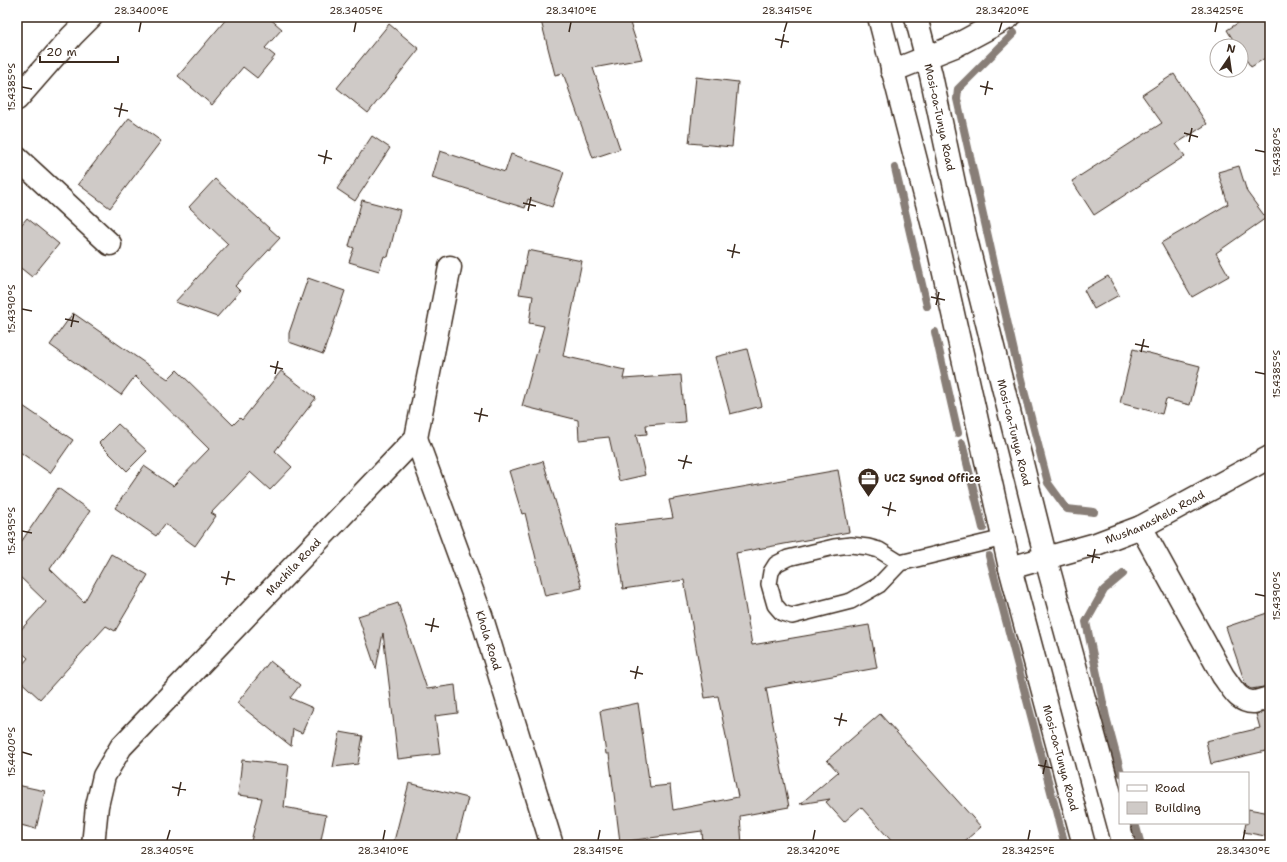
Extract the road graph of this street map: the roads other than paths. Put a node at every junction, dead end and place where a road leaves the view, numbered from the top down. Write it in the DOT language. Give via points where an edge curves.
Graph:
graph roads {
  1 [pos="90,17"];
  2 [pos="879,17"];
  3 [pos="916,17"];
  4 [pos="1009,17"];
  5 [pos="926,58"];
  6 [pos="892,71"];
  7 [pos="17,99"];
  8 [pos="17,158"];
  9 [pos="110,244"];
  10 [pos="450,267"];
  11 [pos="416,438"];
  12 [pos="1270,457"];
  13 [pos="1141,527"];
  14 [pos="1004,538"];
  15 [pos="1046,559"];
  16 [pos="900,563"];
  17 [pos="1010,568"];
  18 [pos="1270,698"];
  19 [pos="93,845"];
  20 [pos="552,845"];
  21 [pos="1084,845"];
  22 [pos="1124,845"];
  1 -- 7 [label="street"];
  2 -- 6 [label="street, Mosi-oa-Tunya Road"];
  3 -- 5 [label="street, Mosi-oa-Tunya Road"];
  4 -- 5 [label="street" via="955,46"];
  5 -- 6 [label="street"];
  5 -- 15 [label="street, Mosi-oa-Tunya Road" via="965,235"];
  6 -- 14 [label="street, Mosi-oa-Tunya Road" via="937,242"];
  8 -- 9 [label="street"];
  10 -- 11 [label="street"];
  11 -- 19 [label="street, Machila Road" via="120,747 104,776"];
  11 -- 20 [label="street, Khola Road" via="481,615"];
  12 -- 13 [label="street, Mushanashela Road"];
  13 -- 15 [label="street, Mushanashela Road"];
  13 -- 18 [label="street" via="1223,676 1238,696 1253,702"];
  14 -- 16 [label="lane"];
  14 -- 17 [label="street, Mosi-oa-Tunya Road"];
  15 -- 17 [label="street, Mushanashela Road"];
  15 -- 22 [label="street, Mosi-oa-Tunya Road"];
  16 -- 16 [label="lane" via="879,585 851,601 792,616 782,613 775,605 769,584 771,572 776,564 788,558 834,547 868,547 879,550"];
  17 -- 21 [label="street, Mosi-oa-Tunya Road"];
}
